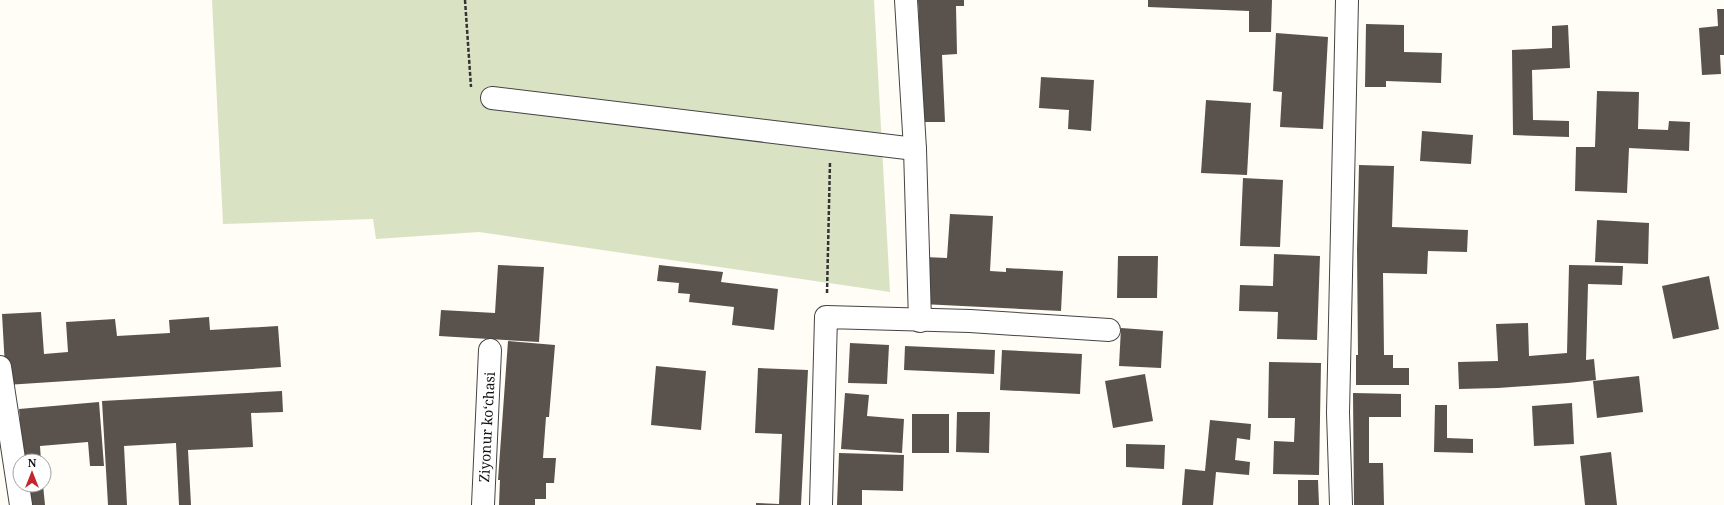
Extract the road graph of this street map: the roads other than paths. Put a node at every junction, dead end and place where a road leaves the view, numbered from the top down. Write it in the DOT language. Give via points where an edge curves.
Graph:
graph roads {
  1 [pos="906,0"];
  2 [pos="1347,0"];
  3 [pos="492,98"];
  4 [pos="915,149"];
  5 [pos="920,321"];
  6 [pos="1109,330"];
  7 [pos="490,350"];
  8 [pos="0,367"];
  9 [pos="21,505"];
  10 [pos="483,505"];
  11 [pos="821,505"];
  12 [pos="1341,505"];
  1 -- 4 [label="street"];
  2 -- 12 [label="street" via="1338,413"];
  3 -- 4 [label="street"];
  4 -- 5 [label="street"];
  5 -- 6 [label="street" via="970,321"];
  5 -- 11 [label="street" via="826,318"];
  7 -- 10 [label="street, Ziyonur koʻchasi"];
  8 -- 9 [label="street"];
}
